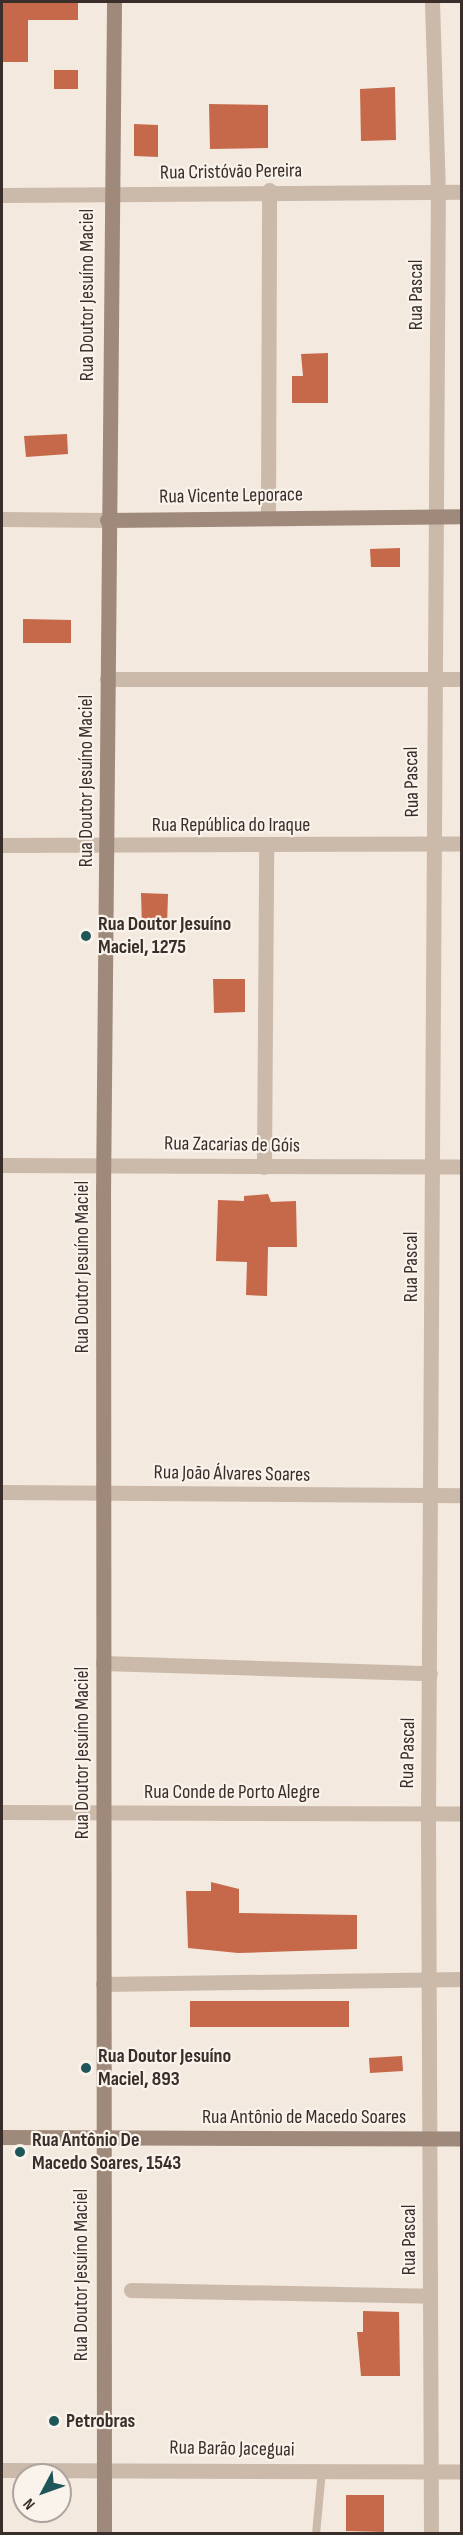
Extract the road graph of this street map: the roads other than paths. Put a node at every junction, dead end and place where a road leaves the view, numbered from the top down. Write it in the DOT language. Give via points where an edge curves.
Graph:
graph roads {
  1 [pos="114,2"];
  2 [pos="432,2"];
  3 [pos="269,190"];
  4 [pos="462,192"];
  5 [pos="438,193"];
  6 [pos="2,195"];
  7 [pos="109,195"];
  8 [pos="268,516"];
  9 [pos="435,516"];
  10 [pos="462,516"];
  11 [pos="2,519"];
  12 [pos="107,520"];
  13 [pos="107,679"];
  14 [pos="462,679"];
  15 [pos="432,680"];
  16 [pos="434,843"];
  17 [pos="462,843"];
  18 [pos="2,845"];
  19 [pos="107,846"];
  20 [pos="266,846"];
  21 [pos="104,1163"];
  22 [pos="2,1165"];
  23 [pos="264,1167"];
  24 [pos="431,1167"];
  25 [pos="462,1167"];
  26 [pos="2,1492"];
  27 [pos="103,1493"];
  28 [pos="462,1495"];
  29 [pos="432,1496"];
  30 [pos="103,1663"];
  31 [pos="430,1673"];
  32 [pos="2,1812"];
  33 [pos="103,1812"];
  34 [pos="428,1814"];
  35 [pos="462,1814"];
  36 [pos="429,1979"];
  37 [pos="462,1979"];
  38 [pos="103,1984"];
  39 [pos="2,2137"];
  40 [pos="103,2137"];
  41 [pos="429,2139"];
  42 [pos="462,2139"];
  43 [pos="131,2290"];
  44 [pos="430,2296"];
  45 [pos="103,2469"];
  46 [pos="2,2470"];
  47 [pos="322,2471"];
  48 [pos="431,2472"];
  49 [pos="462,2472"];
  50 [pos="104,2534"];
  51 [pos="316,2534"];
  52 [pos="431,2534"];
  1 -- 7 [label="street, Rua Doutor Jesuíno Maciel"];
  2 -- 5 [label="street, Rua Pascal"];
  3 -- 5 [label="street, Rua Cristóvão Pereira"];
  3 -- 7 [label="street, Rua Cristóvão Pereira"];
  3 -- 8 [label="street"];
  4 -- 5 [label="street, Rua Cristóvão Pereira"];
  5 -- 9 [label="street, Rua Pascal"];
  6 -- 7 [label="street, Rua Cristóvão Pereira"];
  7 -- 12 [label="street, Rua Doutor Jesuíno Maciel"];
  8 -- 9 [label="street, Rua Vicente Leporace"];
  8 -- 12 [label="street, Rua Vicente Leporace"];
  9 -- 10 [label="street, Rua Vicente Leporace"];
  9 -- 15 [label="street, Rua Pascal"];
  11 -- 12 [label="street, Rua Vicente Leporace"];
  12 -- 13 [label="street, Rua Doutor Jesuíno Maciel"];
  13 -- 15 [label="street"];
  13 -- 19 [label="street, Rua Doutor Jesuíno Maciel"];
  14 -- 15 [label="street"];
  15 -- 16 [label="street, Rua Pascal"];
  16 -- 17 [label="street, Rua República do Iraque"];
  16 -- 20 [label="street, Rua República do Iraque"];
  16 -- 24 [label="street, Rua Pascal"];
  18 -- 19 [label="street, Rua República do Iraque"];
  19 -- 20 [label="street, Rua República do Iraque"];
  19 -- 21 [label="street, Rua Doutor Jesuíno Maciel"];
  20 -- 23 [label="street"];
  21 -- 22 [label="street, Rua Zacarias de Góis"];
  21 -- 23 [label="street, Rua Zacarias de Góis"];
  21 -- 27 [label="street, Rua Doutor Jesuíno Maciel"];
  23 -- 24 [label="street, Rua Zacarias de Góis"];
  24 -- 25 [label="street, Rua Zacarias de Góis"];
  24 -- 29 [label="street, Rua Pascal"];
  26 -- 27 [label="street, Rua João Álvares Soares"];
  27 -- 29 [label="street, Rua João Álvares Soares"];
  27 -- 30 [label="street, Rua Doutor Jesuíno Maciel"];
  28 -- 29 [label="street, Rua João Álvares Soares"];
  29 -- 31 [label="street, Rua Pascal"];
  30 -- 31 [label="street"];
  30 -- 33 [label="street, Rua Doutor Jesuíno Maciel"];
  31 -- 34 [label="street, Rua Pascal"];
  32 -- 33 [label="street, Rua Conde de Porto Alegre"];
  33 -- 34 [label="street, Rua Conde de Porto Alegre"];
  33 -- 38 [label="street, Rua Doutor Jesuíno Maciel"];
  34 -- 35 [label="street, Rua Conde de Porto Alegre"];
  34 -- 36 [label="street, Rua Pascal"];
  36 -- 37 [label="street"];
  36 -- 38 [label="street"];
  36 -- 41 [label="street, Rua Pascal"];
  38 -- 40 [label="street, Rua Doutor Jesuíno Maciel"];
  39 -- 40 [label="street, Rua Antônio de Macedo Soares"];
  40 -- 41 [label="street, Rua Antônio de Macedo Soares"];
  40 -- 45 [label="street, Rua Doutor Jesuíno Maciel"];
  41 -- 42 [label="street, Rua Antônio de Macedo Soares"];
  41 -- 44 [label="street, Rua Pascal"];
  43 -- 44 [label="street"];
  44 -- 48 [label="street, Rua Pascal"];
  45 -- 46 [label="street, Rua Barão Jaceguai"];
  45 -- 47 [label="street, Rua Barão Jaceguai"];
  45 -- 50 [label="street, Rua Doutor Jesuíno Maciel"];
  47 -- 48 [label="street, Rua Barão Jaceguai"];
  47 -- 51 [label="lane"];
  48 -- 49 [label="street, Rua Barão Jaceguai"];
  48 -- 52 [label="street, Rua Pascal"];
}
